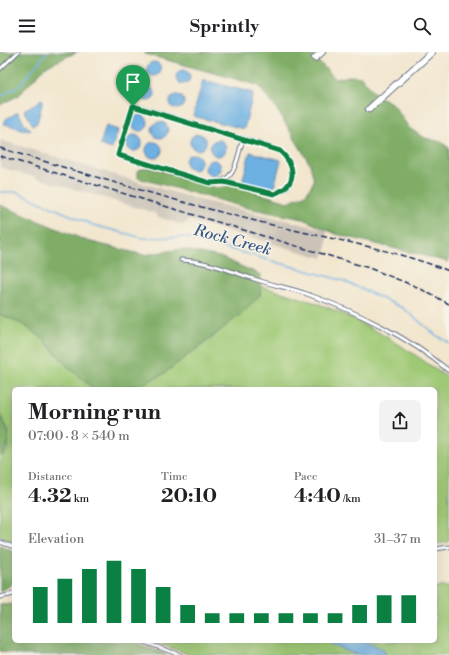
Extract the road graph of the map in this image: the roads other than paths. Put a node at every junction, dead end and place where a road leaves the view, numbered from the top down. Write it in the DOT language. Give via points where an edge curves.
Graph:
graph roads {
  1 [pos="18,52"];
  2 [pos="322,52"];
  3 [pos="432,52"];
  4 [pos="315,58"];
  5 [pos="0,69"];
  6 [pos="369,109"];
  7 [pos="243,139"];
  8 [pos="224,182"];
  9 [pos="181,260"];
  10 [pos="449,371"];
  11 [pos="0,542"];
  12 [pos="12,546"];
  13 [pos="449,547"];
  14 [pos="437,550"];
  15 [pos="12,594"];
  16 [pos="0,597"];
  17 [pos="147,643"];
  18 [pos="180,655"];
  1 -- 5 [label="lane"];
  2 -- 4 [label="street"];
  3 -- 6 [label="street"];
  7 -- 8 [label="lane" via="231,176"];
  7 -- 8 [label="lane" via="280,151 286,157 291,166 292,176 288,186 274,194"];
  7 -- 8 [label="lane" via="133,106 118,155 210,183"];
  9 -- 10 [label="lane" via="200,261 254,280 307,294 342,308 394,334"];
  11 -- 12 [label="lane"];
  13 -- 14 [label="lane"];
  15 -- 16 [label="lane"];
  17 -- 18 [label="lane"];
}
